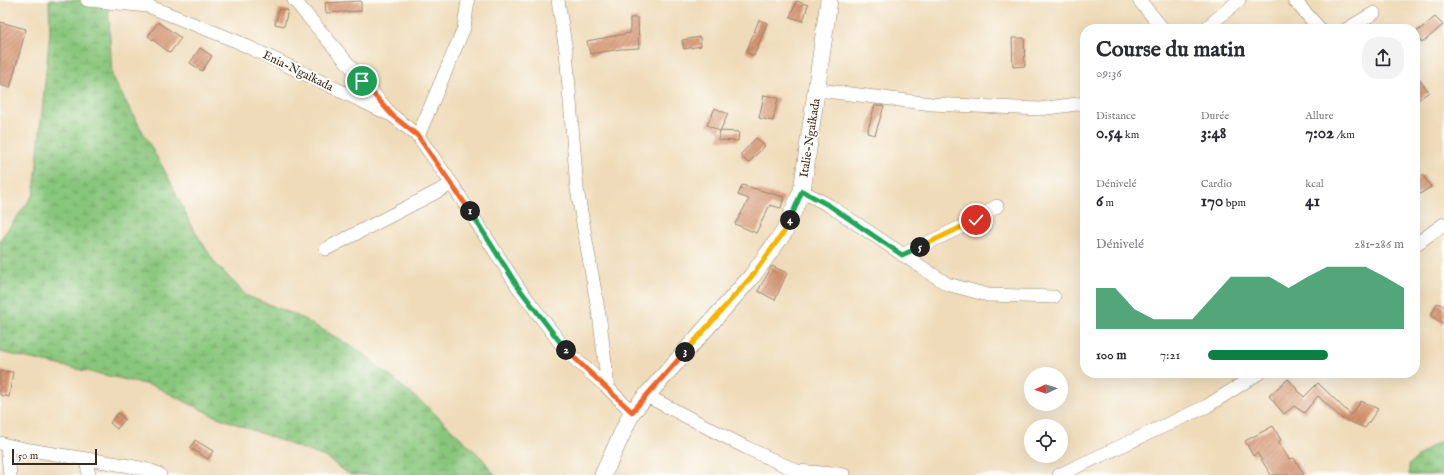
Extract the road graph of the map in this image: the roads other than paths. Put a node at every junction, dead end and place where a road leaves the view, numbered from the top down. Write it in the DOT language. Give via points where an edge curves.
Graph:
graph roads {
  1 [pos="87,0"];
  2 [pos="294,0"];
  3 [pos="468,0"];
  4 [pos="558,0"];
  5 [pos="829,0"];
  6 [pos="1138,0"];
  7 [pos="1239,0"];
  8 [pos="1294,0"];
  9 [pos="1374,13"];
  10 [pos="1159,24"];
  11 [pos="1212,24"];
  12 [pos="1316,24"];
  13 [pos="1355,24"];
  14 [pos="818,90"];
  15 [pos="1080,104"];
  16 [pos="393,116"];
  17 [pos="418,136"];
  18 [pos="452,184"];
  19 [pos="802,191"];
  20 [pos="997,206"];
  21 [pos="1444,224"];
  22 [pos="1420,241"];
  23 [pos="326,250"];
  24 [pos="902,255"];
  25 [pos="1054,297"];
  26 [pos="1251,378"];
  27 [pos="608,388"];
  28 [pos="647,396"];
  29 [pos="632,412"];
  30 [pos="4,444"];
  31 [pos="86,460"];
  32 [pos="10,475"];
  33 [pos="89,475"];
  34 [pos="160,475"];
  35 [pos="603,475"];
  36 [pos="844,475"];
  37 [pos="1059,475"];
  1 -- 16 [label="street, Enia-Ngaîkada" via="148,6 236,41"];
  2 -- 16 [label="street"];
  3 -- 17 [label="street" via="464,28"];
  4 -- 27 [label="street" via="566,51 577,190 600,321"];
  5 -- 14 [label="street, Italie-Ngaîkada"];
  6 -- 10 [label="street"];
  7 -- 11 [label="street"];
  8 -- 12 [label="street"];
  9 -- 13 [label="street"];
  14 -- 15 [label="street" via="932,104 1040,109"];
  14 -- 19 [label="street, Italie-Ngaîkada"];
  16 -- 17 [label="street, Enia-Ngaîkada"];
  17 -- 18 [label="street, Enia-Ngaîkada"];
  18 -- 23 [label="street"];
  18 -- 27 [label="street, Enia-Ngaîkada" via="518,287 568,353"];
  19 -- 24 [label="street" via="830,206"];
  19 -- 28 [label="street, Italie-Ngaîkada" via="784,232 756,270"];
  20 -- 24 [label="street" via="976,220"];
  21 -- 22 [label="street"];
  24 -- 25 [label="street" via="947,284 974,292 988,295"];
  26 -- 37 [label="street" via="1207,406"];
  27 -- 29 [label="street, Enia-Ngaîkada"];
  28 -- 29 [label="street, Italie-Ngaîkada"];
  28 -- 36 [label="street" via="797,471"];
  29 -- 35 [label="street, Italie-Ngaîkada"];
  30 -- 31 [label="street"];
  30 -- 32 [label="street"];
  31 -- 33 [label="street"];
  31 -- 34 [label="street" via="143,467"];
}
